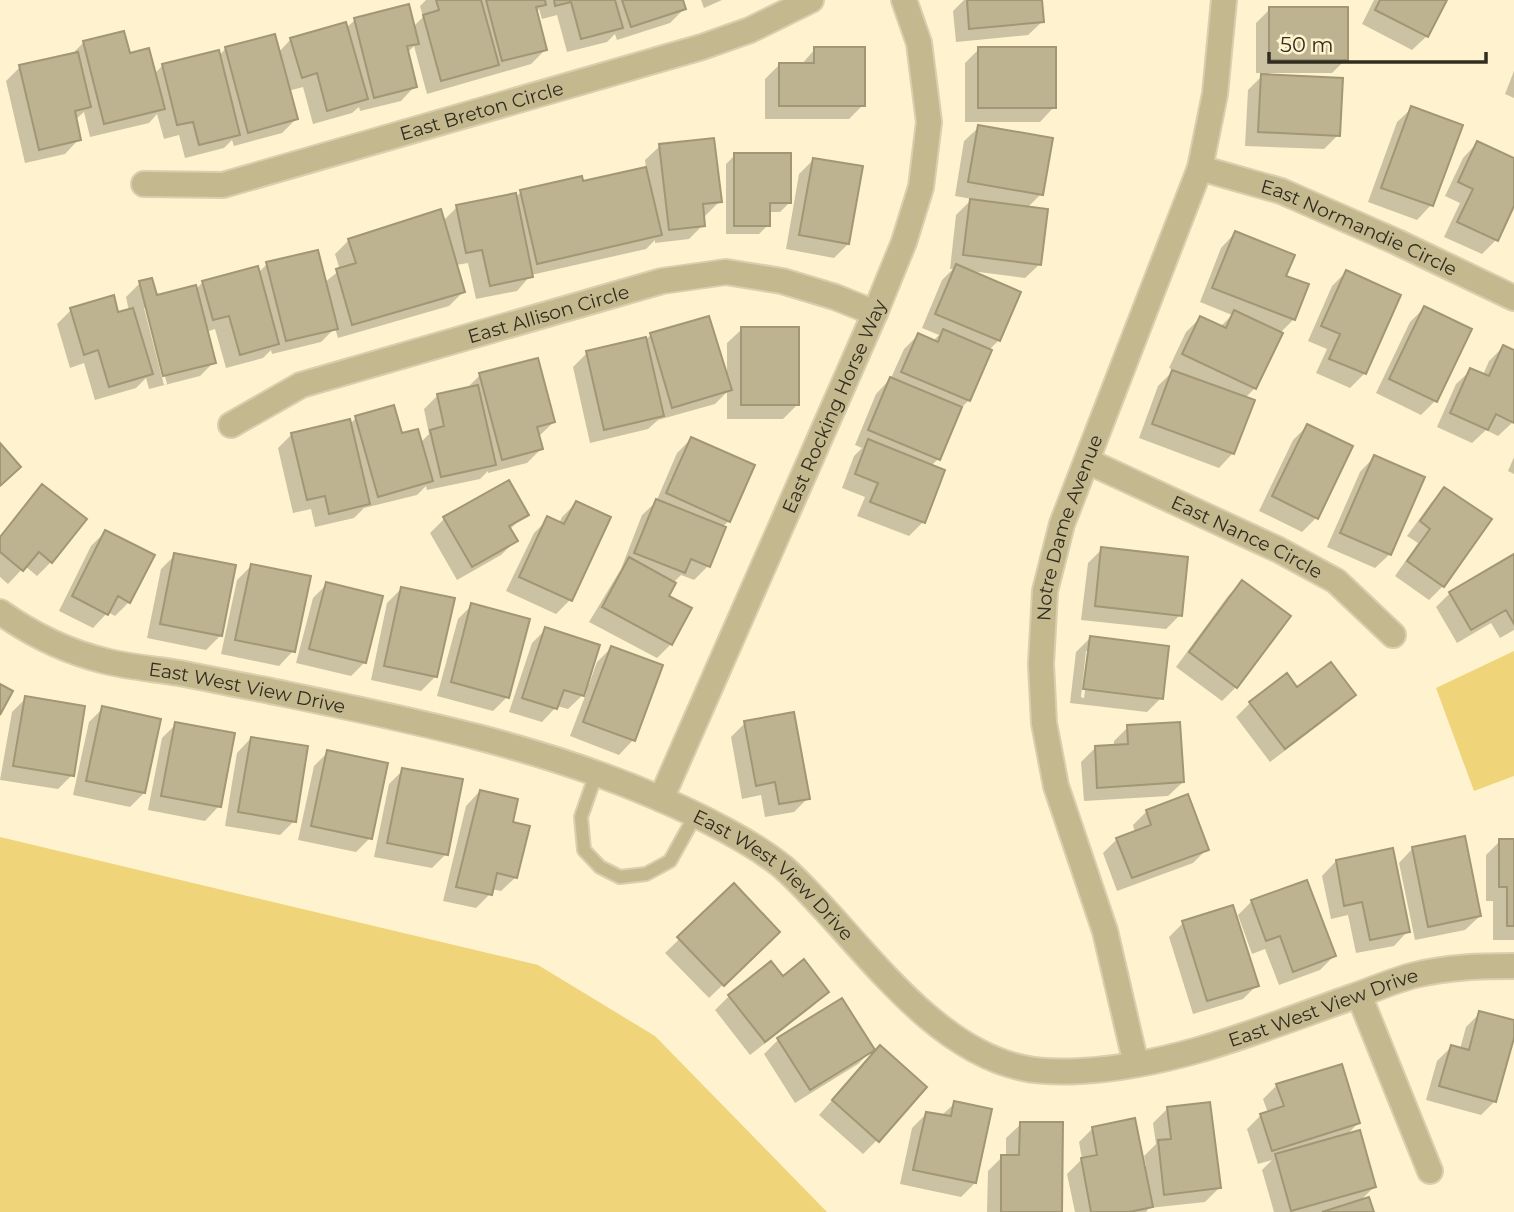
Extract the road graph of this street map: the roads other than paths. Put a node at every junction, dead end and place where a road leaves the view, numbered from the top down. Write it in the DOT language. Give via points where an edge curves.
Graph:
graph roads {
  1 [pos="811,0"];
  2 [pos="904,0"];
  3 [pos="1224,0"];
  4 [pos="1200,168"];
  5 [pos="144,184"];
  6 [pos="1514,298"];
  7 [pos="875,313"];
  8 [pos="231,425"];
  9 [pos="1087,461"];
  10 [pos="0,612"];
  11 [pos="1393,635"];
  12 [pos="596,774"];
  13 [pos="661,799"];
  14 [pos="695,816"];
  15 [pos="1514,966"];
  16 [pos="1359,995"];
  17 [pos="1136,1065"];
  18 [pos="1430,1171"];
  1 -- 5 [label="street, East Breton Circle" via="702,47 223,185"];
  2 -- 7 [label="street, East Rocking Horse Way" via="919,43 929,122 921,187"];
  3 -- 4 [label="street, Notre Dame Avenue" via="1215,94"];
  4 -- 6 [label="street, East Normandie Circle" via="1281,191"];
  4 -- 9 [label="street, Notre Dame Avenue"];
  7 -- 8 [label="street, East Allison Circle" via="782,281 726,272 662,282 301,385"];
  7 -- 13 [label="street, East Rocking Horse Way"];
  9 -- 11 [label="street, East Nance Circle" via="1336,581"];
  9 -- 17 [label="street, Notre Dame Avenue" via="1062,524 1045,591 1044,723 1056,786 1105,931"];
  10 -- 12 [label="street, East West View Drive" via="55,644 103,661 488,738"];
  12 -- 13 [label="street, East West View Drive"];
  12 -- 14 [label="lane" via="581,817 584,850 600,867 620,877 646,874 670,861"];
  13 -- 14 [label="street, East West View Drive"];
  14 -- 17 [label="street, East West View Drive" via="779,865 914,1005 984,1054 1021,1068 1059,1072"];
  15 -- 16 [label="street, East West View Drive" via="1450,968 1410,976"];
  16 -- 17 [label="street, East West View Drive" via="1186,1055"];
  16 -- 18 [label="street"];
}
